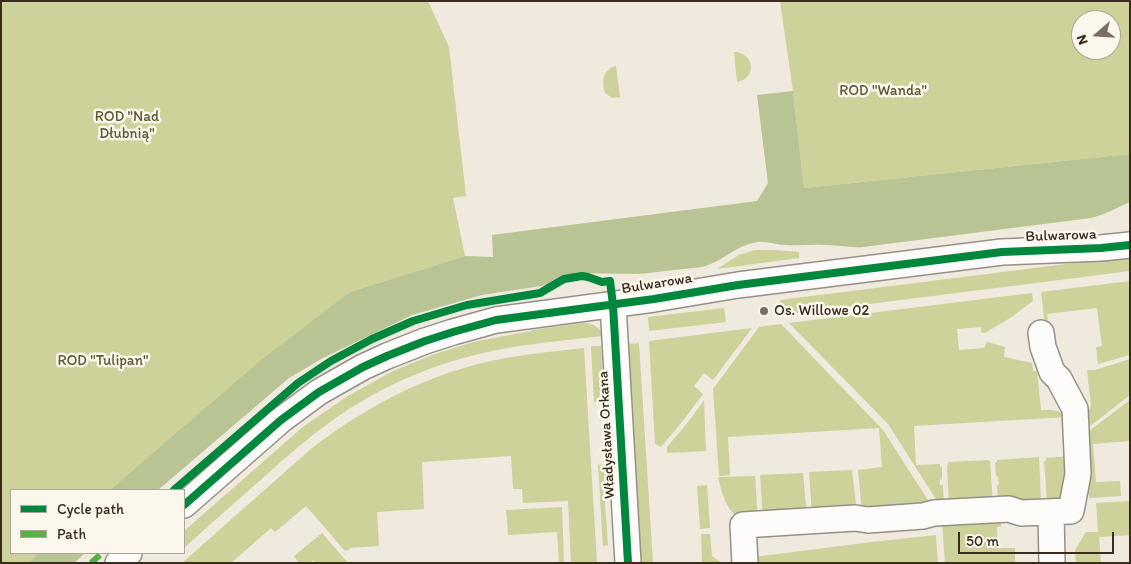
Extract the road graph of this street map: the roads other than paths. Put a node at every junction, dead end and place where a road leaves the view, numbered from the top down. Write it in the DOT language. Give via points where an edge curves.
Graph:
graph roads {
  1 [pos="1130,245"];
  2 [pos="613,305"];
  3 [pos="1041,333"];
  4 [pos="185,504"];
  5 [pos="1051,512"];
  6 [pos="129,554"];
  7 [pos="118,563"];
  8 [pos="628,563"];
  9 [pos="745,563"];
  10 [pos="1052,563"];
  1 -- 2 [label="street, Bulwarowa" via="992,254 738,285"];
  2 -- 4 [label="street, Bulwarowa" via="496,320 387,356 342,378 298,407"];
  2 -- 8 [label="street, Władysława Orkana"];
  3 -- 5 [label="street" via="1052,372 1075,409 1078,474 1071,511"];
  5 -- 9 [label="street" via="1022,513 1009,509 868,520 855,518 742,525"];
  5 -- 10 [label="street"];
  6 -- 7 [label="street"];
}
